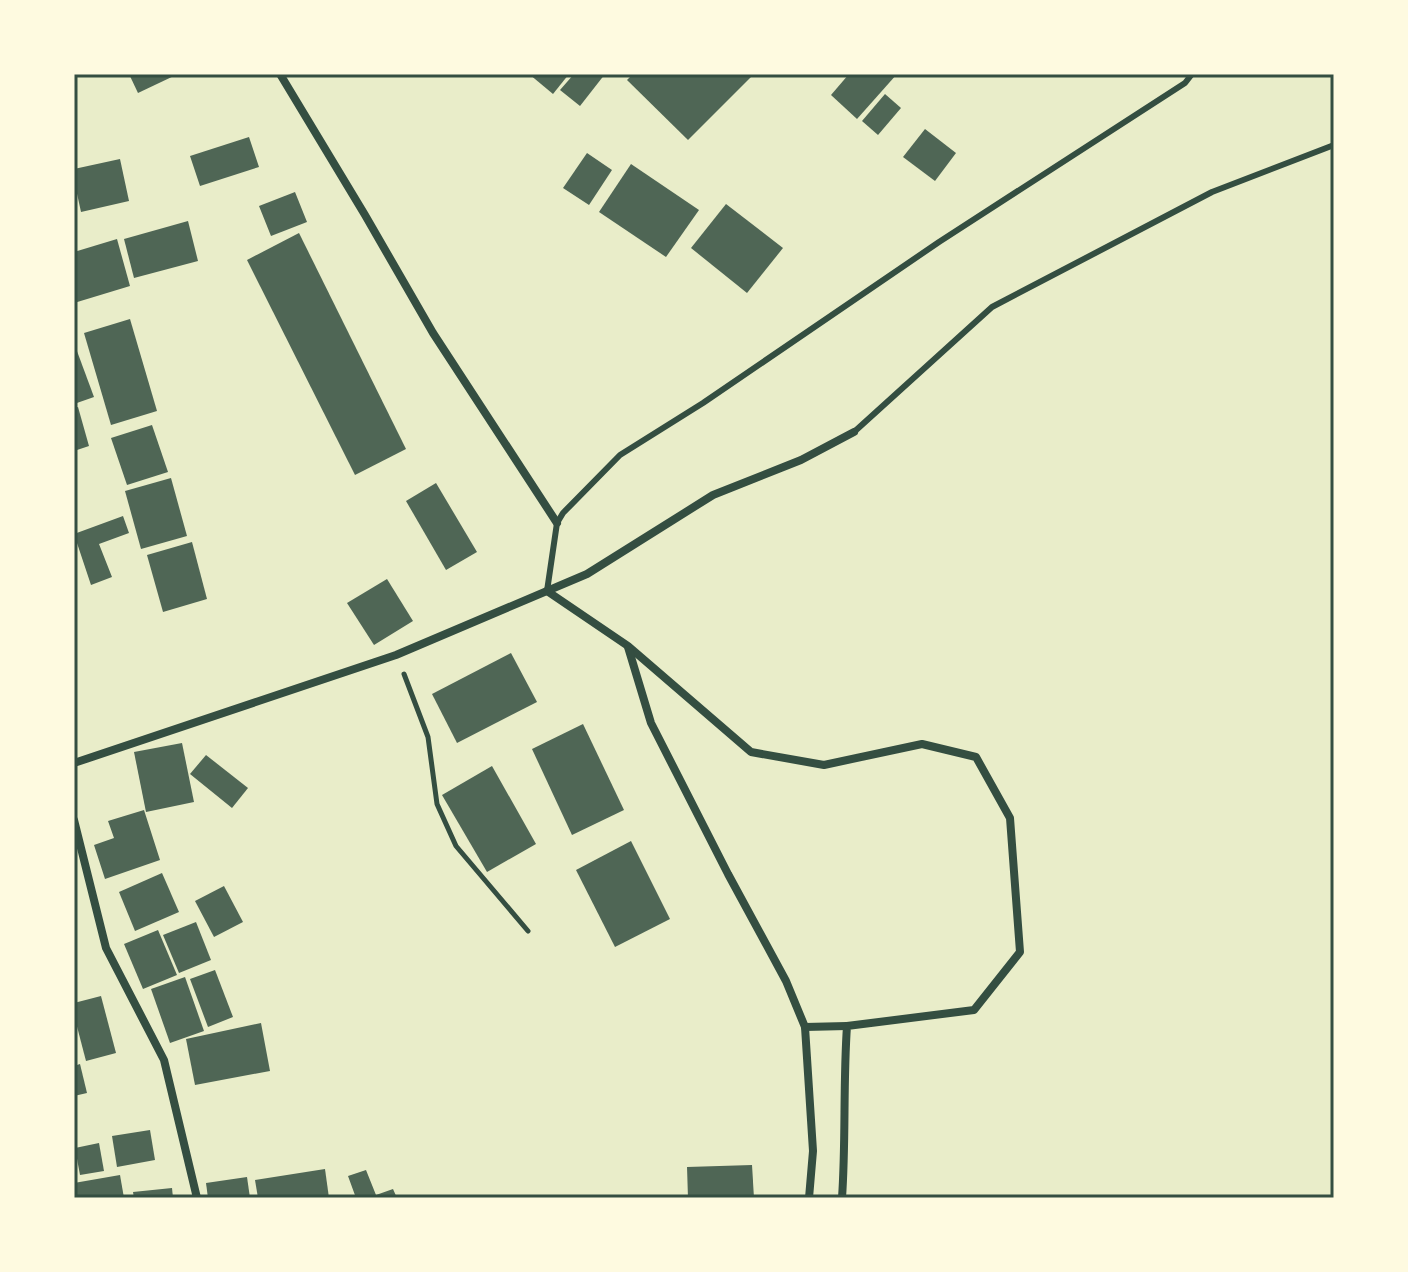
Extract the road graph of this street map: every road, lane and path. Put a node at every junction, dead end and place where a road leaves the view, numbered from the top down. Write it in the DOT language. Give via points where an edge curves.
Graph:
graph roads {
  1 [pos="280,74"];
  2 [pos="1192,74"];
  3 [pos="1334,145"];
  4 [pos="854,432"];
  5 [pos="557,523"];
  6 [pos="547,591"];
  7 [pos="628,646"];
  8 [pos="396,655"];
  9 [pos="74,763"];
  10 [pos="74,820"];
  11 [pos="528,931"];
  12 [pos="847,1026"];
  13 [pos="805,1027"];
  14 [pos="197,1198"];
  15 [pos="809,1198"];
  16 [pos="842,1198"];
  1 -- 5 [label="street" via="433,333"];
  2 -- 5 [label="lane" via="620,455"];
  3 -- 4 [label="lane" via="1212,192 992,307"];
  4 -- 6 [label="street" via="713,495 587,574"];
  5 -- 6 [label="lane"];
  6 -- 7 [label="street"];
  6 -- 8 [label="street"];
  7 -- 12 [label="street" via="751,752 824,765 922,744 976,757 1010,818 1020,952 974,1010"];
  7 -- 13 [label="street" via="651,723"];
  8 -- 9 [label="street"];
  8 -- 11 [label="path" via="428,737 437,804 456,846"];
  10 -- 14 [label="street" via="106,948 164,1060"];
  12 -- 13 [label="street"];
  12 -- 16 [label="street"];
  13 -- 15 [label="street" via="813,1151"];
}
